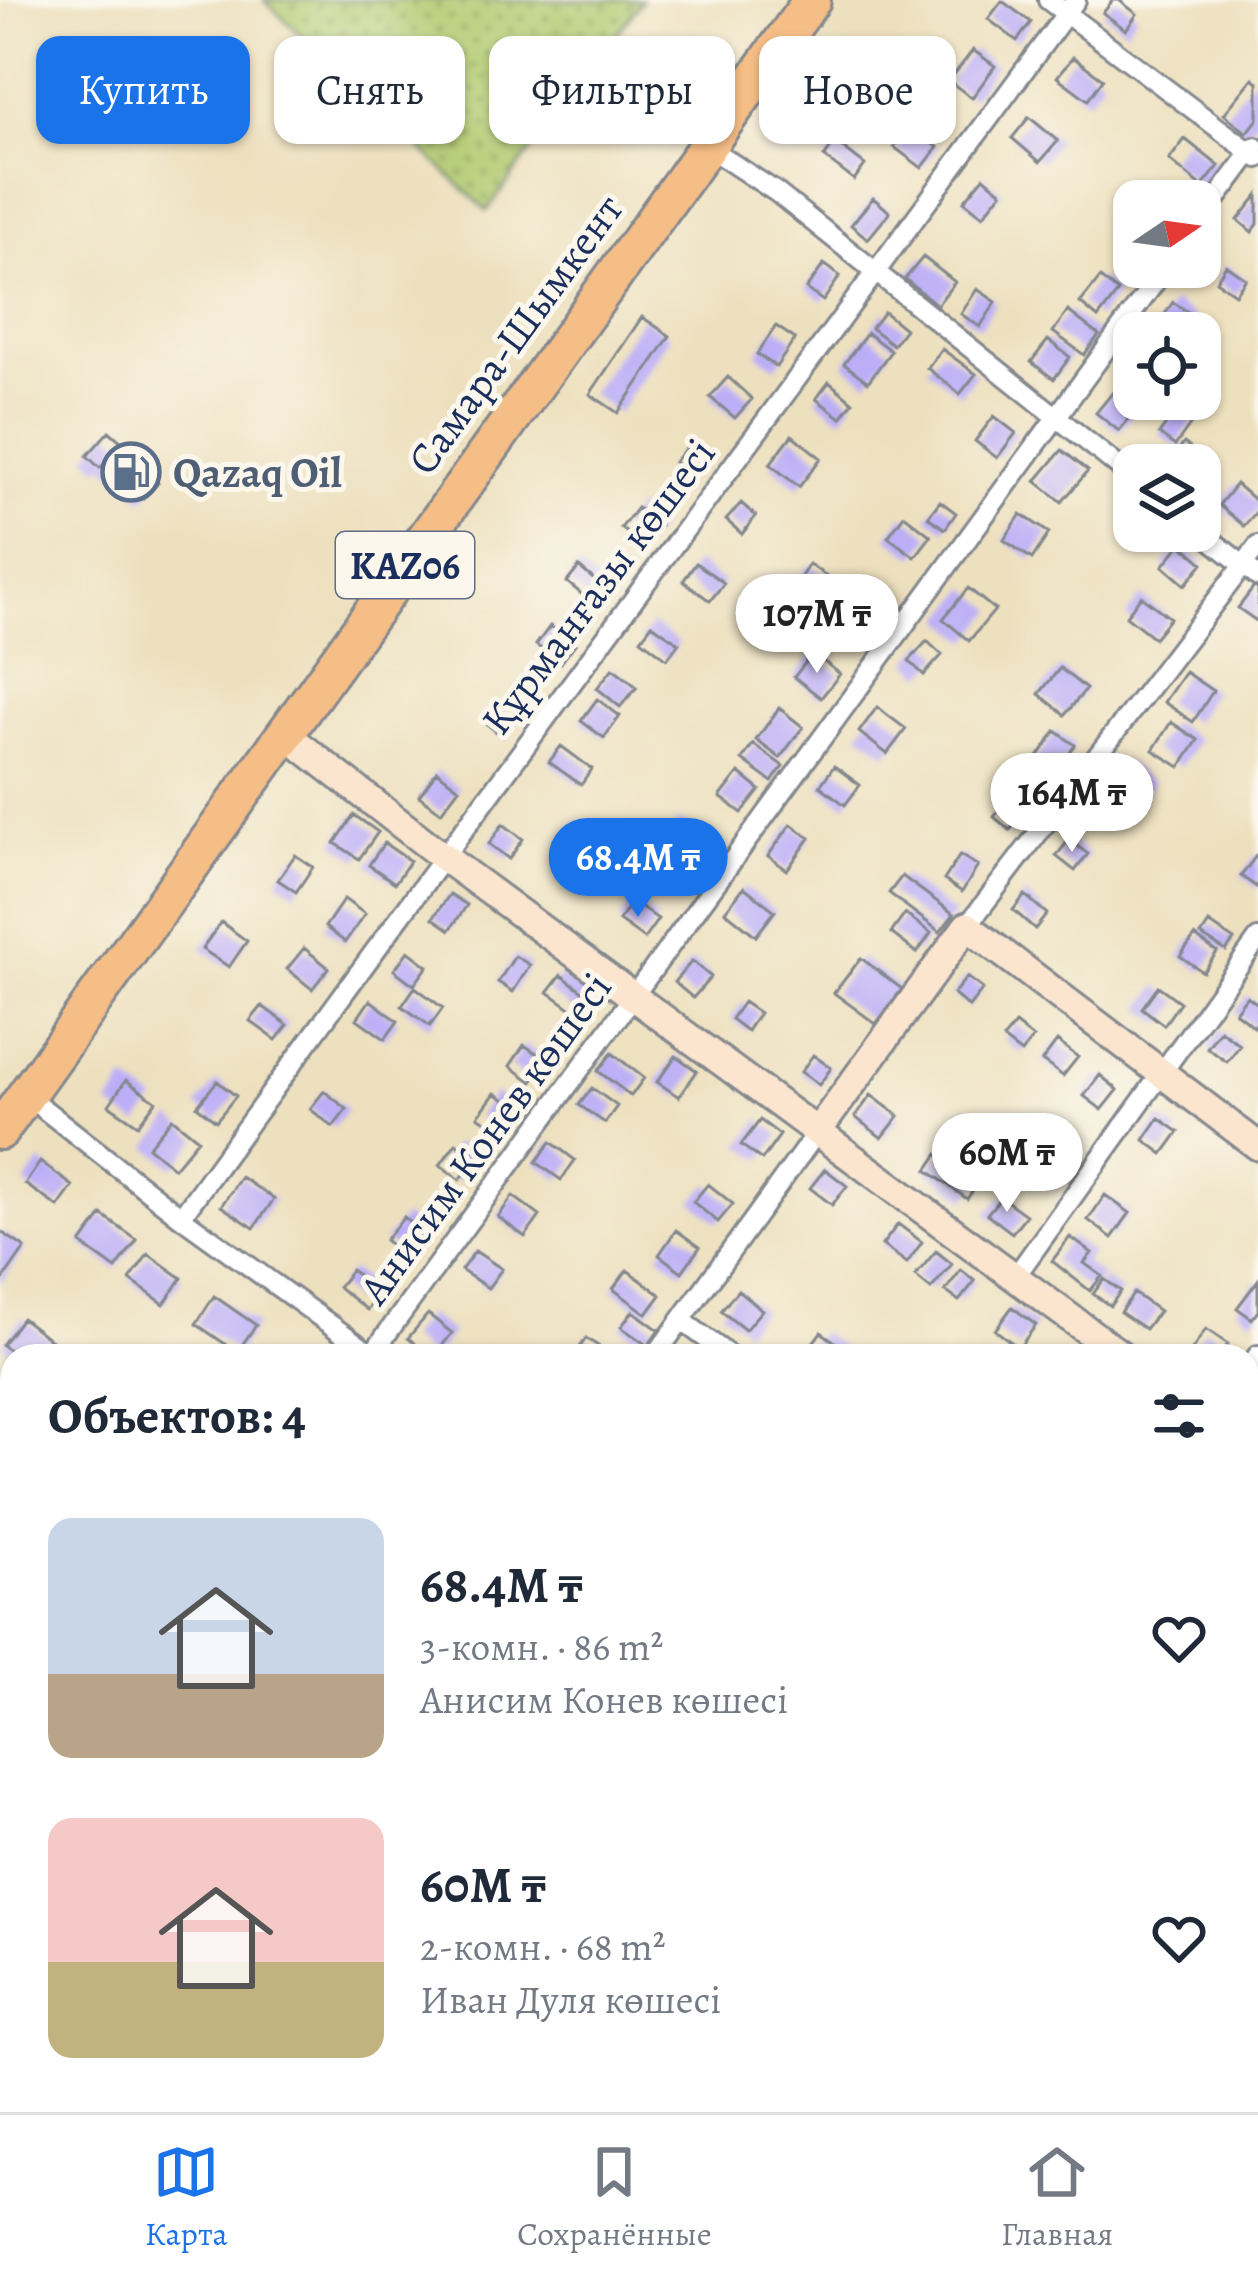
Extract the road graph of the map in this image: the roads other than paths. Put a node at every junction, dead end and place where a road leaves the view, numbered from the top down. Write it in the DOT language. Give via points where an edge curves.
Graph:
graph roads {
  1 [pos="812,0"];
  2 [pos="1048,0"];
  3 [pos="1071,7"];
  4 [pos="706,146"];
  5 [pos="1255,151"];
  6 [pos="1221,194"];
  7 [pos="876,274"];
  8 [pos="1151,288"];
  9 [pos="1056,417"];
  10 [pos="1113,462"];
  11 [pos="1258,546"];
  12 [pos="1221,548"];
  13 [pos="1250,571"];
  14 [pos="284,733"];
  15 [pos="442,856"];
  16 [pos="967,926"];
  17 [pos="1258,939"];
  18 [pos="634,997"];
  19 [pos="1160,1073"];
  20 [pos="26,1095"];
  21 [pos="0,1131"];
  22 [pos="818,1132"];
  23 [pos="1258,1146"];
  24 [pos="181,1216"];
  25 [pos="1015,1277"];
  26 [pos="681,1320"];
  27 [pos="358,1344"];
  28 [pos="381,1344"];
  29 [pos="664,1344"];
  30 [pos="714,1344"];
  31 [pos="1106,1344"];
  1 -- 4 [label="highway, Самара-Шымкент / KАZ06"];
  2 -- 3 [label="street"];
  3 -- 5 [label="street"];
  3 -- 7 [label="street, Құрманғазы көшесі"];
  4 -- 7 [label="street"];
  4 -- 14 [label="highway, Самара-Шымкент / KАZ06"];
  5 -- 6 [label="street"];
  7 -- 9 [label="street"];
  7 -- 15 [label="street, Құрманғазы көшесі"];
  8 -- 9 [label="street, Анисим Конев көшесі"];
  9 -- 10 [label="street"];
  9 -- 18 [label="street, Анисим Конев көшесі"];
  11 -- 13 [label="street"];
  12 -- 13 [label="street"];
  13 -- 16 [label="street"];
  14 -- 15 [label="main road"];
  14 -- 20 [label="highway, Самара-Шымкент / KАZ06"];
  15 -- 18 [label="main road"];
  15 -- 24 [label="street, Құрманғазы көшесі"];
  16 -- 19 [label="main road"];
  16 -- 22 [label="main road"];
  17 -- 19 [label="street"];
  18 -- 22 [label="main road"];
  18 -- 28 [label="street, Анисим Конев көшесі"];
  19 -- 23 [label="main road"];
  19 -- 25 [label="street"];
  20 -- 21 [label="highway, Самара-Шымкент / KАZ06"];
  20 -- 24 [label="street"];
  22 -- 25 [label="main road"];
  22 -- 26 [label="street"];
  24 -- 27 [label="street"];
  25 -- 31 [label="main road"];
  26 -- 29 [label="street"];
  26 -- 30 [label="street"];
}
